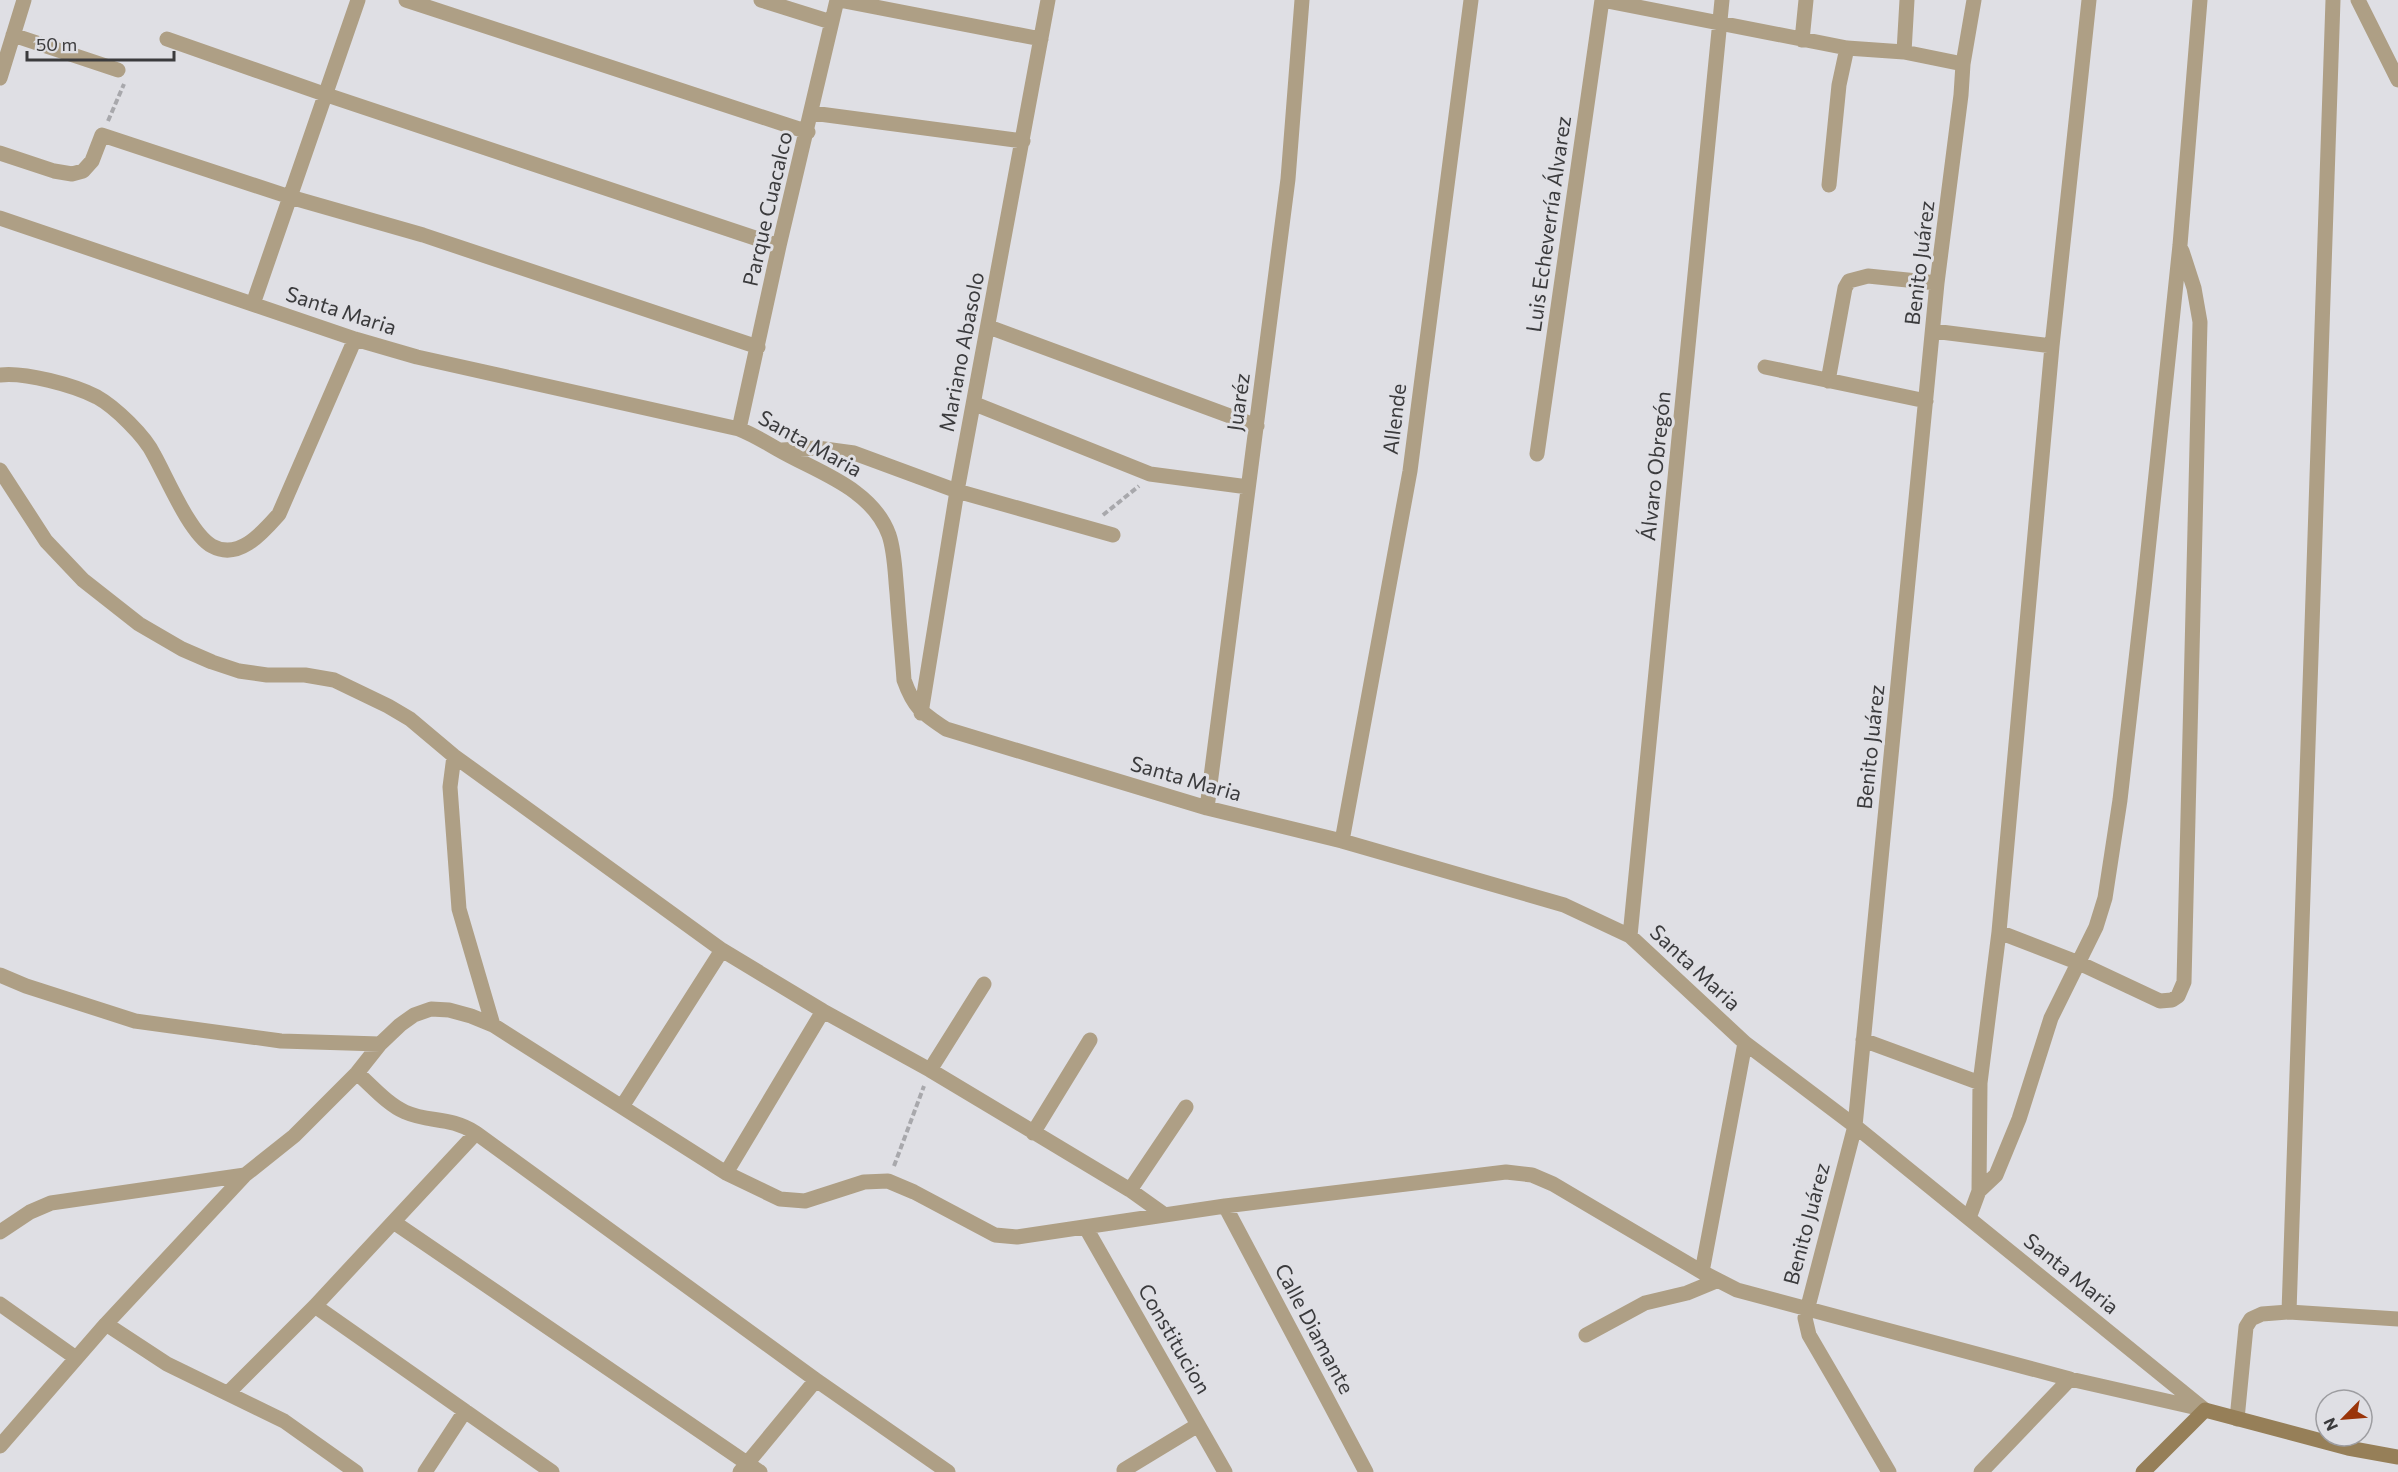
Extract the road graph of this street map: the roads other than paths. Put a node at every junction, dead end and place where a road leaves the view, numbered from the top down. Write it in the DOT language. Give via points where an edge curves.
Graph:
graph roads {
  1 [pos="24,0"];
  2 [pos="358,0"];
  3 [pos="406,0"];
  4 [pos="761,0"];
  5 [pos="838,0"];
  6 [pos="1048,0"];
  7 [pos="1302,0"];
  8 [pos="1471,0"];
  9 [pos="1602,0"];
  10 [pos="1722,0"];
  11 [pos="1806,0"];
  12 [pos="1907,0"];
  13 [pos="1974,0"];
  14 [pos="2090,0"];
  15 [pos="2200,0"];
  16 [pos="2333,0"];
  17 [pos="2358,0"];
  18 [pos="831,22"];
  19 [pos="1721,24"];
  20 [pos="13,35"];
  21 [pos="167,39"];
  22 [pos="1041,39"];
  23 [pos="1802,40"];
  24 [pos="1847,48"];
  25 [pos="1904,52"];
  26 [pos="1963,64"];
  27 [pos="118,70"];
  28 [pos="0,78"];
  29 [pos="2398,80"];
  30 [pos="324,94"];
  31 [pos="812,113"];
  32 [pos="808,132"];
  33 [pos="1023,141"];
  34 [pos="0,153"];
  35 [pos="1829,185"];
  36 [pos="290,197"];
  37 [pos="0,218"];
  38 [pos="2180,245"];
  39 [pos="779,246"];
  40 [pos="1937,284"];
  41 [pos="253,304"];
  42 [pos="989,327"];
  43 [pos="1933,331"];
  44 [pos="355,339"];
  45 [pos="2052,346"];
  46 [pos="758,347"];
  47 [pos="1765,367"];
  48 [pos="0,375"];
  49 [pos="1828,381"];
  50 [pos="1926,401"];
  51 [pos="975,404"];
  52 [pos="1257,426"];
  53 [pos="739,429"];
  54 [pos="779,450"];
  55 [pos="1537,454"];
  56 [pos="0,470"];
  57 [pos="1248,488"];
  58 [pos="957,491"];
  59 [pos="1113,535"];
  60 [pos="921,712"];
  61 [pos="454,756"];
  62 [pos="1207,808"];
  63 [pos="1342,841"];
  64 [pos="1999,932"];
  65 [pos="1630,936"];
  66 [pos="722,950"];
  67 [pos="2079,963"];
  68 [pos="0,975"];
  69 [pos="984,984"];
  70 [pos="823,1011"];
  71 [pos="493,1025"];
  72 [pos="1090,1040"];
  73 [pos="1863,1040"];
  74 [pos="1745,1043"];
  75 [pos="380,1044"];
  76 [pos="930,1070"];
  77 [pos="357,1073"];
  78 [pos="1980,1083"];
  79 [pos="623,1106"];
  80 [pos="1186,1107"];
  81 [pos="1854,1126"];
  82 [pos="476,1133"];
  83 [pos="1033,1133"];
  84 [pos="726,1173"];
  85 [pos="245,1175"];
  86 [pos="1130,1190"];
  87 [pos="1979,1191"];
  88 [pos="1225,1206"];
  89 [pos="1165,1215"];
  90 [pos="1969,1218"];
  91 [pos="395,1223"];
  92 [pos="1086,1228"];
  93 [pos="0,1232"];
  94 [pos="1702,1272"];
  95 [pos="1716,1281"];
  96 [pos="0,1304"];
  97 [pos="315,1306"];
  98 [pos="1806,1310"];
  99 [pos="2289,1312"];
  100 [pos="2398,1319"];
  101 [pos="106,1324"];
  102 [pos="1586,1335"];
  103 [pos="76,1358"];
  104 [pos="2070,1378"];
  105 [pos="816,1380"];
  106 [pos="229,1392"];
  107 [pos="2205,1410"];
  108 [pos="465,1411"];
  109 [pos="2237,1419"];
  110 [pos="1198,1425"];
  111 [pos="0,1446"];
  112 [pos="2398,1457"];
  113 [pos="743,1467"];
  114 [pos="1124,1470"];
  115 [pos="356,1472"];
  116 [pos="425,1472"];
  117 [pos="552,1472"];
  118 [pos="760,1472"];
  119 [pos="948,1472"];
  120 [pos="1225,1472"];
  121 [pos="1366,1472"];
  122 [pos="1889,1472"];
  123 [pos="1981,1472"];
  124 [pos="2143,1472"];
  1 -- 20 [label="street"];
  2 -- 30 [label="street"];
  3 -- 32 [label="street"];
  4 -- 18 [label="street"];
  5 -- 18 [label="street, Parque Cuacalco"];
  5 -- 22 [label="street"];
  6 -- 22 [label="street, Mariano Abasolo"];
  7 -- 52 [label="street, Juaréz" via="1288,179"];
  8 -- 63 [label="street, Allende" via="1410,471"];
  9 -- 19 [label="street"];
  9 -- 55 [label="street, Luis Echeverría Álvarez"];
  10 -- 19 [label="street, Álvaro Obregón"];
  11 -- 23 [label="street"];
  12 -- 25 [label="street"];
  13 -- 26 [label="street, Benito Juárez"];
  14 -- 45 [label="street"];
  15 -- 38 [label="street"];
  16 -- 99 [label="street"];
  17 -- 29 [label="street"];
  18 -- 31 [label="street, Parque Cuacalco"];
  19 -- 23 [label="street"];
  19 -- 65 [label="street, Álvaro Obregón"];
  20 -- 27 [label="street"];
  20 -- 28 [label="street"];
  21 -- 30 [label="street"];
  22 -- 33 [label="street, Mariano Abasolo"];
  23 -- 24 [label="street"];
  24 -- 25 [label="street"];
  24 -- 35 [label="street" via="1839,85"];
  25 -- 26 [label="street"];
  26 -- 40 [label="street, Benito Juárez"];
  30 -- 36 [label="street"];
  30 -- 39 [label="street"];
  31 -- 32 [label="street, Parque Cuacalco"];
  31 -- 33 [label="street"];
  32 -- 39 [label="street, Parque Cuacalco"];
  33 -- 42 [label="street, Mariano Abasolo"];
  34 -- 36 [label="street" via="72,174 83,171 92,161 102,135"];
  36 -- 41 [label="street"];
  36 -- 46 [label="street" via="423,235"];
  37 -- 41 [label="street, Santa Maria"];
  38 -- 67 [label="street" via="2120,800 2105,898"];
  38 -- 67 [label="street" via="2200,322 2184,982 2178,996 2160,1001"];
  39 -- 46 [label="street, Parque Cuacalco"];
  40 -- 43 [label="street, Benito Juárez"];
  40 -- 49 [label="street" via="1868,276 1849,281"];
  41 -- 44 [label="street, Santa Maria"];
  42 -- 51 [label="street, Mariano Abasolo"];
  42 -- 52 [label="street"];
  43 -- 45 [label="street"];
  43 -- 50 [label="street, Benito Juárez"];
  44 -- 48 [label="street" via="279,514 248,544 229,551 213,547 199,536 153,452 137,432 97,397 54,383"];
  44 -- 53 [label="street, Santa Maria" via="417,357"];
  45 -- 64 [label="street"];
  46 -- 53 [label="street, Parque Cuacalco"];
  47 -- 49 [label="street"];
  49 -- 50 [label="street"];
  50 -- 73 [label="street, Benito Juárez"];
  51 -- 57 [label="street" via="1150,474"];
  51 -- 58 [label="street, Mariano Abasolo"];
  52 -- 57 [label="street, Juaréz"];
  53 -- 54 [label="street, Santa Maria"];
  54 -- 58 [label="street" via="817,448 854,453"];
  54 -- 60 [label="street, Santa Maria" via="817,468 862,498 888,533 894,554 904,680"];
  56 -- 61 [label="street" via="46,541 83,580 139,624 182,650 239,671 334,680 410,719"];
  57 -- 62 [label="street, Juaréz"];
  58 -- 59 [label="street"];
  58 -- 60 [label="street, Mariano Abasolo"];
  60 -- 62 [label="street, Santa Maria" via="946,729"];
  61 -- 66 [label="street"];
  61 -- 71 [label="street" via="450,787 459,909"];
  62 -- 63 [label="street, Santa Maria"];
  63 -- 65 [label="street, Santa Maria" via="1564,905"];
  64 -- 67 [label="street"];
  64 -- 78 [label="street"];
  65 -- 74 [label="street, Santa Maria"];
  66 -- 70 [label="street"];
  66 -- 79 [label="street"];
  67 -- 87 [label="street" via="2051,1018 2019,1119 1996,1175"];
  68 -- 75 [label="street" via="135,1021 281,1041"];
  69 -- 76 [label="street"];
  70 -- 76 [label="street"];
  70 -- 84 [label="street"];
  71 -- 75 [label="street" via="449,1010 431,1010 414,1014"];
  71 -- 79 [label="street"];
  72 -- 83 [label="street"];
  73 -- 78 [label="street"];
  73 -- 81 [label="street, Benito Juárez"];
  74 -- 81 [label="street, Santa Maria"];
  74 -- 94 [label="street"];
  75 -- 77 [label="street"];
  76 -- 83 [label="street"];
  77 -- 82 [label="street" via="405,1112 451,1121"];
  77 -- 85 [label="street" via="294,1136"];
  78 -- 87 [label="street"];
  79 -- 84 [label="street"];
  80 -- 86 [label="street"];
  81 -- 90 [label="street, Santa Maria"];
  81 -- 98 [label="street, Benito Juárez"];
  82 -- 91 [label="street"];
  82 -- 105 [label="street"];
  83 -- 86 [label="street"];
  84 -- 92 [label="street" via="780,1199 805,1201 864,1182 888,1181 995,1235"];
  85 -- 93 [label="street" via="51,1203"];
  85 -- 101 [label="street"];
  86 -- 89 [label="street"];
  87 -- 90 [label="street"];
  88 -- 89 [label="street"];
  88 -- 94 [label="street" via="1506,1172 1532,1175"];
  88 -- 121 [label="street, Calle Diamante"];
  89 -- 92 [label="street"];
  90 -- 107 [label="street, Santa Maria"];
  91 -- 97 [label="street"];
  91 -- 113 [label="street"];
  92 -- 110 [label="street, Constitucion"];
  94 -- 95 [label="street"];
  95 -- 98 [label="street"];
  95 -- 102 [label="street" via="1645,1303"];
  96 -- 103 [label="street"];
  97 -- 106 [label="street"];
  97 -- 108 [label="street"];
  98 -- 104 [label="street"];
  98 -- 122 [label="street, Benito Juárez" via="1809,1335"];
  99 -- 100 [label="street"];
  99 -- 109 [label="street" via="2262,1314 2246,1326"];
  101 -- 103 [label="street"];
  101 -- 106 [label="street" via="167,1364"];
  103 -- 111 [label="street"];
  104 -- 107 [label="street"];
  104 -- 123 [label="street"];
  105 -- 113 [label="street"];
  105 -- 119 [label="street"];
  106 -- 115 [label="street" via="284,1420"];
  107 -- 109 [label="main road, Santa Maria"];
  107 -- 124 [label="main road"];
  108 -- 116 [label="street"];
  108 -- 117 [label="street"];
  109 -- 112 [label="main road, Santa Maria"];
  110 -- 114 [label="street"];
  110 -- 120 [label="street, Constitucion"];
  113 -- 118 [label="street"];
}
